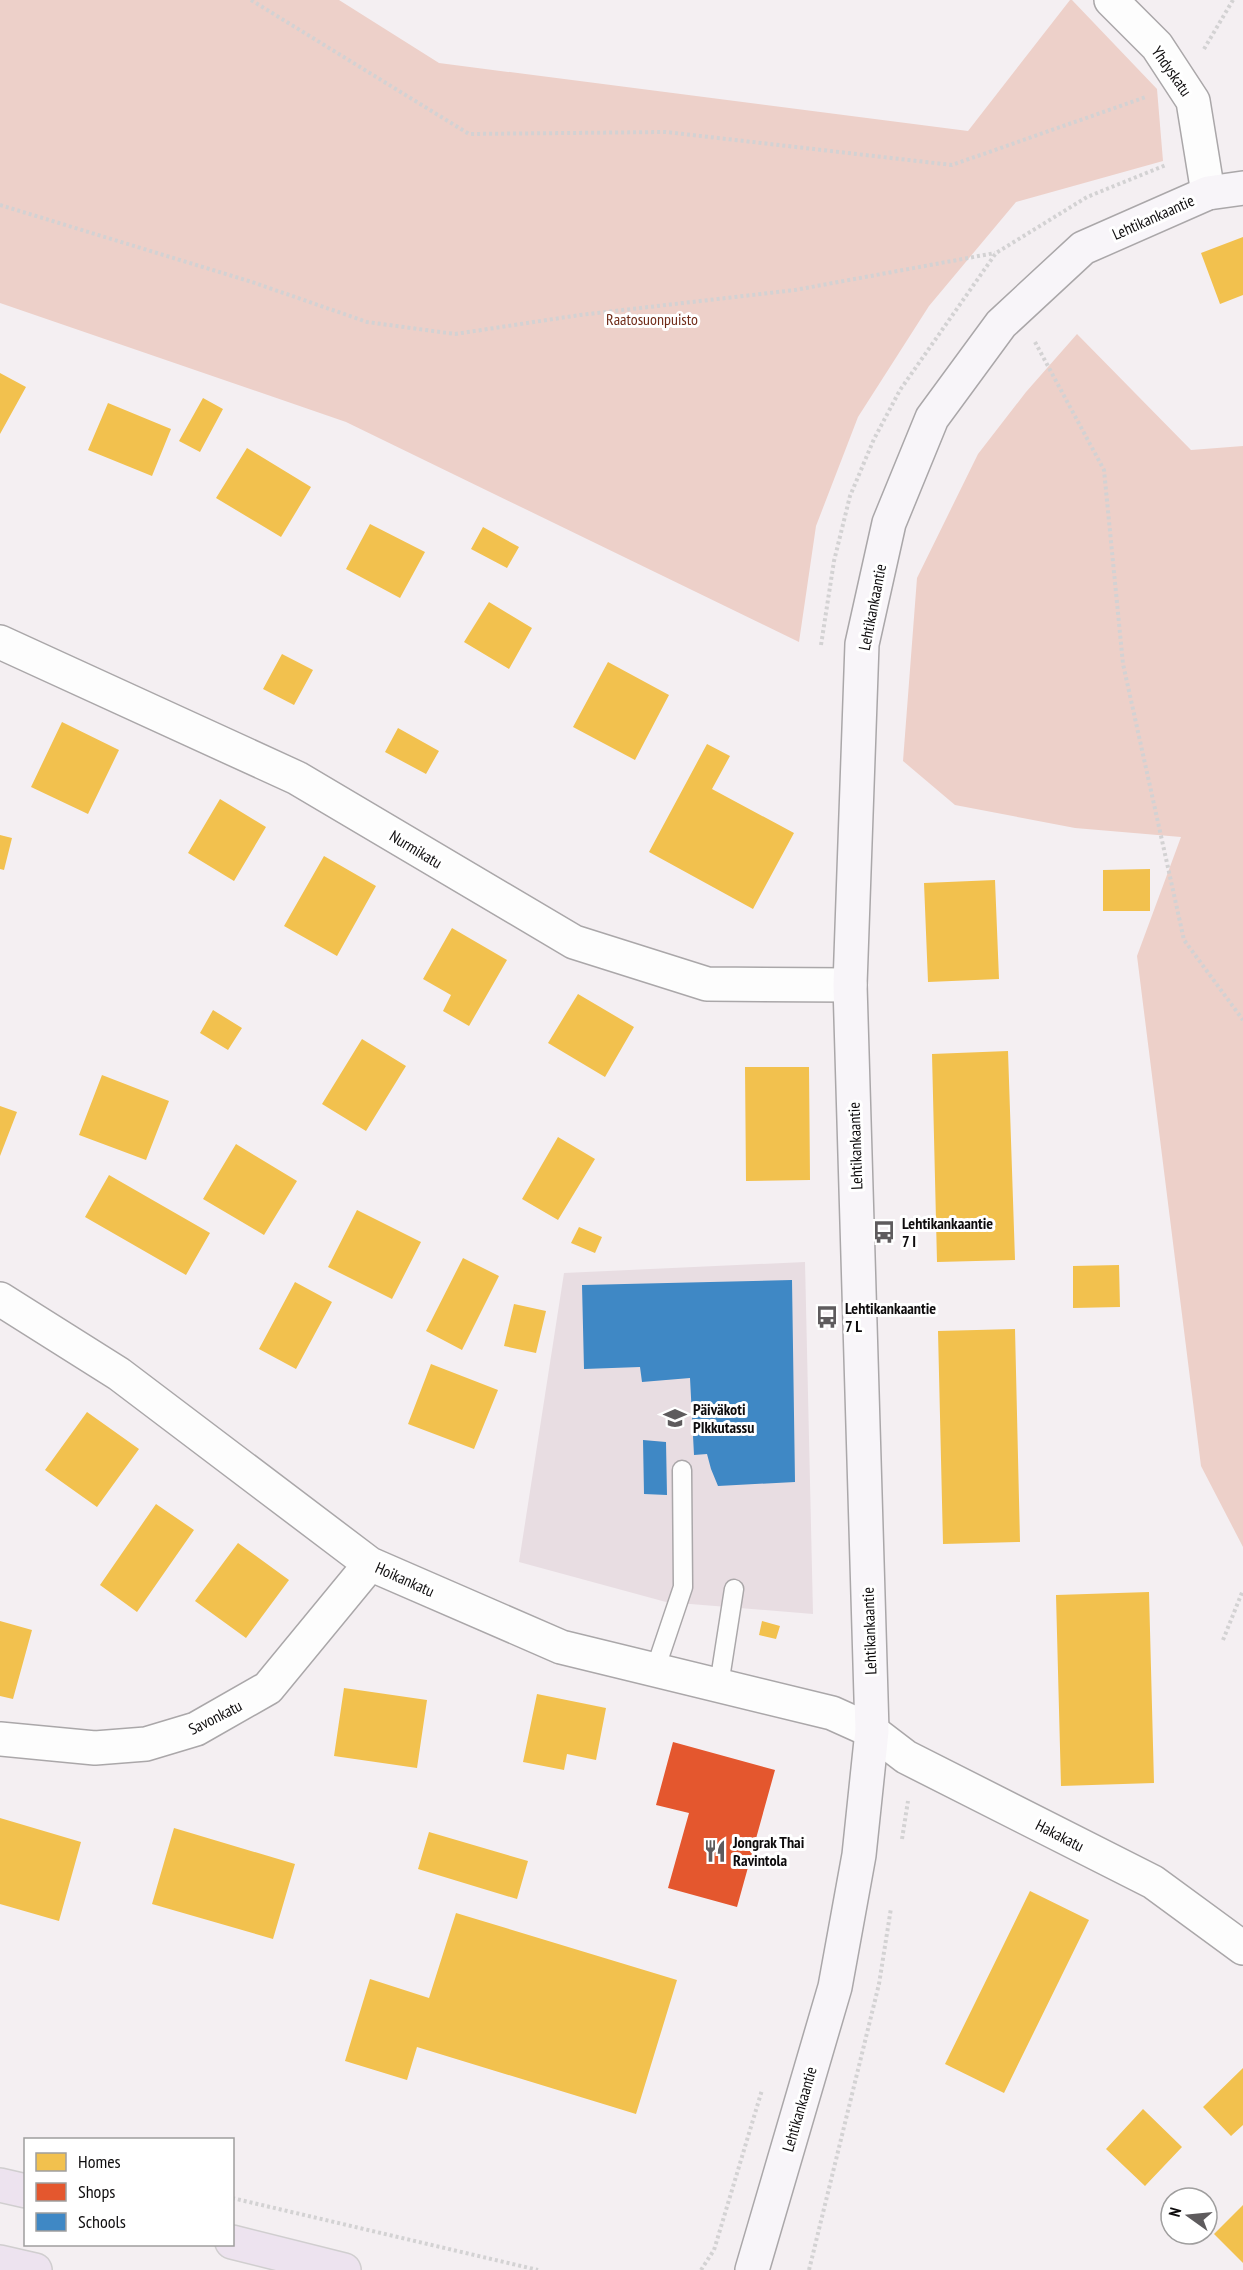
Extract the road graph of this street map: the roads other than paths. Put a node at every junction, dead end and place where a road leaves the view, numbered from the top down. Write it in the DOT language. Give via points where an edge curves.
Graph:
graph roads {
  1 [pos="1111,0"];
  2 [pos="1243,188"];
  3 [pos="1208,193"];
  4 [pos="0,642"];
  5 [pos="850,985"];
  6 [pos="0,1299"];
  7 [pos="682,1470"];
  8 [pos="370,1564"];
  9 [pos="734,1588"];
  10 [pos="655,1670"];
  11 [pos="719,1685"];
  12 [pos="872,1731"];
  13 [pos="0,1739"];
  14 [pos="1243,1948"];
  15 [pos="0,2185"];
  16 [pos="24,2191"];
  17 [pos="234,2242"];
  18 [pos="0,2262"];
  19 [pos="35,2270"];
  20 [pos="344,2270"];
  21 [pos="752,2270"];
  1 -- 3 [label="street, Yhdyskatu" via="1156,46 1193,101"];
  2 -- 3 [label="street, Lehtikankaantie"];
  3 -- 5 [label="street, Lehtikankaantie" via="1083,248 1001,324 932,418 889,524 862,644"];
  4 -- 5 [label="street, Nurmikatu" via="297,778 574,942 707,984"];
  5 -- 12 [label="street, Lehtikankaantie"];
  6 -- 8 [label="street, Hoikankatu" via="119,1374"];
  7 -- 10 [label="lane" via="683,1587"];
  8 -- 10 [label="street, Hoikankatu" via="561,1647"];
  8 -- 13 [label="street, Savonkatu" via="268,1688 196,1729 146,1744 95,1748"];
  9 -- 11 [label="lane"];
  10 -- 11 [label="street, Hoikankatu"];
  11 -- 12 [label="street, Hoikankatu" via="832,1713"];
  12 -- 14 [label="street, Hakakatu" via="906,1757 1153,1882"];
  12 -- 21 [label="street, Lehtikankaantie" via="859,1855 835,1987"];
  15 -- 16 [label="highway"];
  17 -- 20 [label="highway"];
  18 -- 19 [label="highway"];
}
